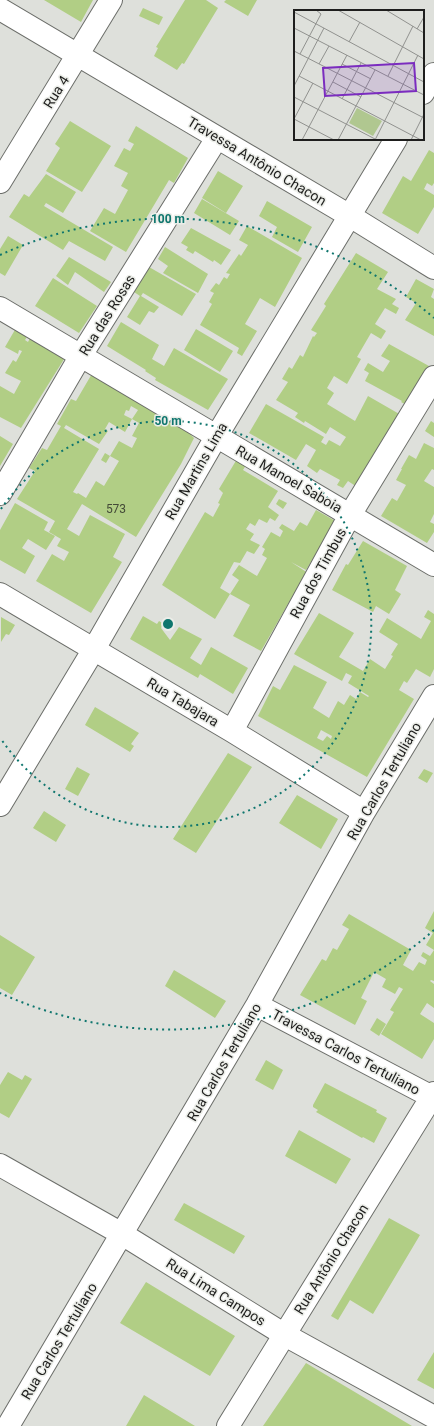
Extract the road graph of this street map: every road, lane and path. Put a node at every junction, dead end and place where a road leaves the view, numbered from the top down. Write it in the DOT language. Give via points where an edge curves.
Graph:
graph roads {
  1 [pos="111,0"];
  2 [pos="0,9"];
  3 [pos="78,55"];
  4 [pos="434,74"];
  5 [pos="424,91"];
  6 [pos="217,138"];
  7 [pos="395,140"];
  8 [pos="0,182"];
  9 [pos="350,216"];
  10 [pos="434,268"];
  11 [pos="0,308"];
  12 [pos="80,357"];
  13 [pos="434,377"];
  14 [pos="216,437"];
  15 [pos="0,494"];
  16 [pos="350,515"];
  17 [pos="434,565"];
  18 [pos="0,594"];
  19 [pos="94,649"];
  20 [pos="434,696"];
  21 [pos="232,731"];
  22 [pos="0,805"];
  23 [pos="364,812"];
  24 [pos="257,1005"];
  25 [pos="433,1096"];
  26 [pos="0,1165"];
  27 [pos="122,1234"];
  28 [pos="285,1335"];
  29 [pos="434,1417"];
  30 [pos="8,1426"];
  31 [pos="228,1426"];
  1 -- 3 [label="street, Rua 4"];
  2 -- 3 [label="street, Travessa Antônio Chacon"];
  3 -- 6 [label="street, Travessa Antônio Chacon"];
  3 -- 8 [label="street, Rua 4"];
  4 -- 5 [label="street"];
  6 -- 9 [label="street, Travessa Antônio Chacon"];
  6 -- 12 [label="street, Rua das Rosas"];
  7 -- 9 [label="street, Rua Martins Lima"];
  9 -- 10 [label="street, Travessa Antônio Chacon"];
  9 -- 14 [label="street, Rua Martins Lima"];
  11 -- 12 [label="street, Rua Manoel Saboia"];
  12 -- 14 [label="street, Rua Manoel Saboia"];
  12 -- 15 [label="street, Rua das Rosas"];
  13 -- 16 [label="street, Rua dos Timbus"];
  14 -- 16 [label="street, Rua Manoel Saboia"];
  14 -- 19 [label="street, Rua Martins Lima"];
  16 -- 17 [label="street, Rua Manoel Saboia"];
  16 -- 21 [label="street, Rua dos Timbus"];
  18 -- 19 [label="street, Rua Tabajara"];
  19 -- 21 [label="street, Rua Tabajara"];
  19 -- 22 [label="street, Rua Martins Lima"];
  20 -- 23 [label="street, Rua Carlos Tertuliano"];
  21 -- 23 [label="street, Rua Tabajara"];
  23 -- 24 [label="street, Rua Carlos Tertuliano"];
  24 -- 25 [label="street, Travessa Carlos Tertuliano"];
  24 -- 27 [label="street, Rua Carlos Tertuliano"];
  25 -- 28 [label="street, Rua Antônio Chacon"];
  26 -- 27 [label="street, Rua Lima Campos"];
  27 -- 28 [label="street, Rua Lima Campos"];
  27 -- 30 [label="street, Rua Carlos Tertuliano"];
  28 -- 29 [label="street, Rua Lima Campos"];
  28 -- 31 [label="street, Rua Antônio Chacon"];
}
